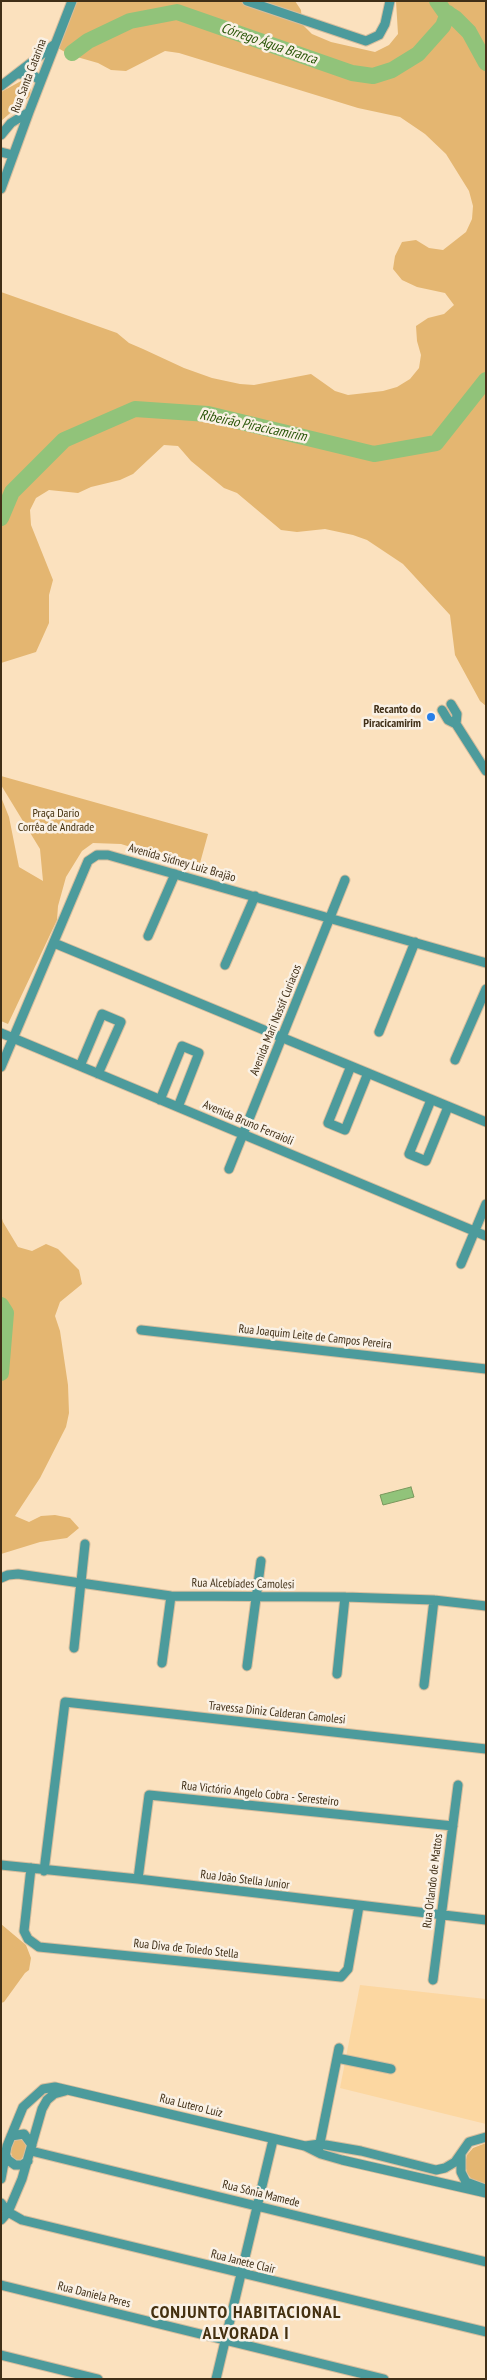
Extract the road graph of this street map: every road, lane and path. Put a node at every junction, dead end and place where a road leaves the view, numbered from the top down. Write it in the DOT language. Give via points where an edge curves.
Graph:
graph roads {
  1 [pos="72,1"];
  2 [pos="247,1"];
  3 [pos="390,1"];
  4 [pos="55,44"];
  5 [pos="17,74"];
  6 [pos="41,81"];
  7 [pos="1,86"];
  8 [pos="29,112"];
  9 [pos="1,135"];
  10 [pos="2,151"];
  11 [pos="13,156"];
  12 [pos="1,189"];
  13 [pos="451,704"];
  14 [pos="442,710"];
  15 [pos="456,724"];
  16 [pos="486,770"];
  17 [pos="175,874"];
  18 [pos="345,880"];
  19 [pos="255,896"];
  20 [pos="330,917"];
  21 [pos="148,936"];
  22 [pos="416,942"];
  23 [pos="54,943"];
  24 [pos="486,963"];
  25 [pos="225,965"];
  26 [pos="486,989"];
  27 [pos="379,1032"];
  28 [pos="1,1033"];
  29 [pos="14,1038"];
  30 [pos="282,1038"];
  31 [pos="455,1060"];
  32 [pos="80,1066"];
  33 [pos="351,1066"];
  34 [pos="1,1067"];
  35 [pos="98,1074"];
  36 [pos="368,1074"];
  37 [pos="160,1100"];
  38 [pos="431,1100"];
  39 [pos="178,1107"];
  40 [pos="448,1107"];
  41 [pos="486,1122"];
  42 [pos="243,1135"];
  43 [pos="229,1169"];
  44 [pos="486,1204"];
  45 [pos="475,1232"];
  46 [pos="486,1236"];
  47 [pos="461,1264"];
  48 [pos="141,1330"];
  49 [pos="486,1369"];
  50 [pos="85,1544"];
  51 [pos="261,1561"];
  52 [pos="1,1578"];
  53 [pos="81,1583"];
  54 [pos="171,1596"];
  55 [pos="345,1597"];
  56 [pos="258,1598"];
  57 [pos="434,1600"];
  58 [pos="486,1606"];
  59 [pos="74,1648"];
  60 [pos="162,1664"];
  61 [pos="247,1666"];
  62 [pos="337,1674"];
  63 [pos="424,1685"];
  64 [pos="486,1749"];
  65 [pos="458,1785"];
  66 [pos="452,1826"];
  67 [pos="1,1866"];
  68 [pos="31,1868"];
  69 [pos="44,1871"];
  70 [pos="138,1879"];
  71 [pos="359,1906"];
  72 [pos="441,1915"];
  73 [pos="486,1920"];
  74 [pos="433,1980"];
  75 [pos="339,2048"];
  76 [pos="337,2058"];
  77 [pos="391,2069"];
  78 [pos="70,2090"];
  79 [pos="11,2136"];
  80 [pos="486,2137"];
  81 [pos="273,2140"];
  82 [pos="5,2148"];
  83 [pos="31,2148"];
  84 [pos="319,2149"];
  85 [pos="462,2151"];
  86 [pos="28,2161"];
  87 [pos="1,2179"];
  88 [pos="486,2191"];
  89 [pos="1,2203"];
  90 [pos="258,2206"];
  91 [pos="8,2212"];
  92 [pos="1,2220"];
  93 [pos="486,2262"];
  94 [pos="242,2274"];
  95 [pos="1,2284"];
  96 [pos="486,2332"];
  97 [pos="225,2340"];
  98 [pos="1,2355"];
  99 [pos="98,2379"];
  100 [pos="216,2379"];
  101 [pos="384,2379"];
  1 -- 4 [label="street, Rua Santa Catarina"];
  2 -- 3 [label="street" via="366,41 379,35"];
  4 -- 5 [label="street"];
  4 -- 6 [label="street, Rua Santa Catarina"];
  5 -- 6 [label="street" via="30,73"];
  5 -- 7 [label="street"];
  6 -- 8 [label="street, Rua Santa Catarina"];
  8 -- 9 [label="street" via="11,123"];
  8 -- 11 [label="street, Rua Santa Catarina"];
  10 -- 11 [label="street"];
  11 -- 12 [label="street, Rua Santa Catarina"];
  13 -- 15 [label="street" via="457,714"];
  14 -- 15 [label="street" via="448,720"];
  15 -- 16 [label="street"];
  17 -- 19 [label="street, Avenida Sidney Luiz Brajão"];
  17 -- 21 [label="street"];
  17 -- 23 [label="street, Avenida Sidney Luiz Brajão" via="108,855 97,855 88,861"];
  18 -- 20 [label="street, Avenida Mari Nassif Curiacos"];
  19 -- 20 [label="street, Avenida Sidney Luiz Brajão"];
  19 -- 25 [label="street"];
  20 -- 22 [label="street, Avenida Sidney Luiz Brajão"];
  20 -- 30 [label="street, Avenida Mari Nassif Curiacos"];
  22 -- 24 [label="street, Avenida Sidney Luiz Brajão"];
  22 -- 27 [label="street"];
  23 -- 29 [label="street, Avenida Sidney Luiz Brajão"];
  23 -- 30 [label="street"];
  26 -- 31 [label="street"];
  28 -- 29 [label="street, Avenida Bruno Ferraioli"];
  29 -- 32 [label="street, Avenida Bruno Ferraioli"];
  29 -- 34 [label="street, Avenida Sidney Luiz Brajão"];
  30 -- 33 [label="street"];
  30 -- 42 [label="street, Avenida Mari Nassif Curiacos"];
  32 -- 35 [label="street, Avenida Bruno Ferraioli"];
  32 -- 35 [label="street" via="102,1014 120,1022"];
  33 -- 36 [label="street"];
  33 -- 36 [label="street" via="328,1123 345,1130"];
  35 -- 37 [label="street, Avenida Bruno Ferraioli"];
  36 -- 38 [label="street"];
  37 -- 39 [label="street, Avenida Bruno Ferraioli"];
  37 -- 39 [label="street" via="182,1046 200,1053"];
  38 -- 40 [label="street"];
  38 -- 40 [label="street" via="409,1154 426,1161"];
  39 -- 42 [label="street, Avenida Bruno Ferraioli"];
  40 -- 41 [label="street"];
  42 -- 43 [label="street, Avenida Mari Nassif Curiacos"];
  42 -- 45 [label="street, Avenida Bruno Ferraioli"];
  44 -- 45 [label="street"];
  45 -- 46 [label="street, Avenida Bruno Ferraioli"];
  45 -- 47 [label="street"];
  48 -- 49 [label="street, Rua Joaquim Leite de Campos Pereira"];
  50 -- 53 [label="street"];
  51 -- 56 [label="street"];
  52 -- 53 [label="street, Rua Alcebíades Camolesi" via="18,1574"];
  53 -- 54 [label="street, Rua Alcebíades Camolesi"];
  53 -- 59 [label="street"];
  54 -- 56 [label="street, Rua Alcebíades Camolesi"];
  54 -- 60 [label="street"];
  55 -- 56 [label="street, Rua Alcebíades Camolesi"];
  55 -- 57 [label="street, Rua Alcebíades Camolesi"];
  55 -- 62 [label="street"];
  56 -- 61 [label="street"];
  57 -- 58 [label="street, Rua Alcebíades Camolesi"];
  57 -- 63 [label="street"];
  64 -- 69 [label="street, Travessa Diniz Calderan Camolesi" via="65,1702"];
  65 -- 66 [label="street, Rua Orlando de Mattos"];
  66 -- 70 [label="street, Rua Victório Angelo Cobra - Seresteiro" via="149,1795"];
  66 -- 72 [label="street, Rua Orlando de Mattos"];
  67 -- 68 [label="street, Rua João Stella Junior"];
  68 -- 69 [label="street, Rua João Stella Junior"];
  68 -- 71 [label="street, Rua Diva de Toledo Stella" via="24,1931 28,1939 39,1947 341,1977 348,1970"];
  69 -- 70 [label="street, Rua João Stella Junior"];
  70 -- 71 [label="street, Rua João Stella Junior"];
  71 -- 72 [label="street, Rua João Stella Junior"];
  72 -- 73 [label="street, Rua João Stella Junior"];
  72 -- 74 [label="street, Rua Orlando de Mattos"];
  75 -- 76 [label="street"];
  76 -- 77 [label="street"];
  76 -- 84 [label="street"];
  78 -- 79 [label="street, Rua Lutero Luiz" via="55,2087 34,2095 23,2107"];
  78 -- 81 [label="street, Rua Lutero Luiz"];
  78 -- 83 [label="street" via="54,2094 47,2100"];
  79 -- 82 [label="street"];
  79 -- 83 [label="street" via="24,2134"];
  80 -- 85 [label="street, Rua Lutero Luiz" via="469,2142"];
  81 -- 84 [label="street, Rua Lutero Luiz"];
  81 -- 90 [label="street"];
  82 -- 86 [label="street" via="8,2160 15,2165"];
  82 -- 87 [label="street"];
  83 -- 86 [label="street"];
  83 -- 90 [label="street, Rua Sônia Mamede"];
  84 -- 85 [label="street, Rua Lutero Luiz" via="361,2151 436,2170 455,2162"];
  84 -- 88 [label="street, Rua Lutero Luiz"];
  85 -- 88 [label="street" via="461,2172 466,2182"];
  86 -- 91 [label="street"];
  89 -- 91 [label="street, Rua Janete Clair"];
  90 -- 93 [label="street, Rua Sônia Mamede"];
  90 -- 94 [label="street"];
  91 -- 92 [label="street"];
  91 -- 94 [label="street, Rua Janete Clair" via="22,2220"];
  94 -- 96 [label="street, Rua Janete Clair"];
  94 -- 97 [label="street"];
  95 -- 97 [label="street, Rua Daniela Peres"];
  97 -- 100 [label="street"];
  97 -- 101 [label="street, Rua Daniela Peres"];
  98 -- 99 [label="street"];
}
